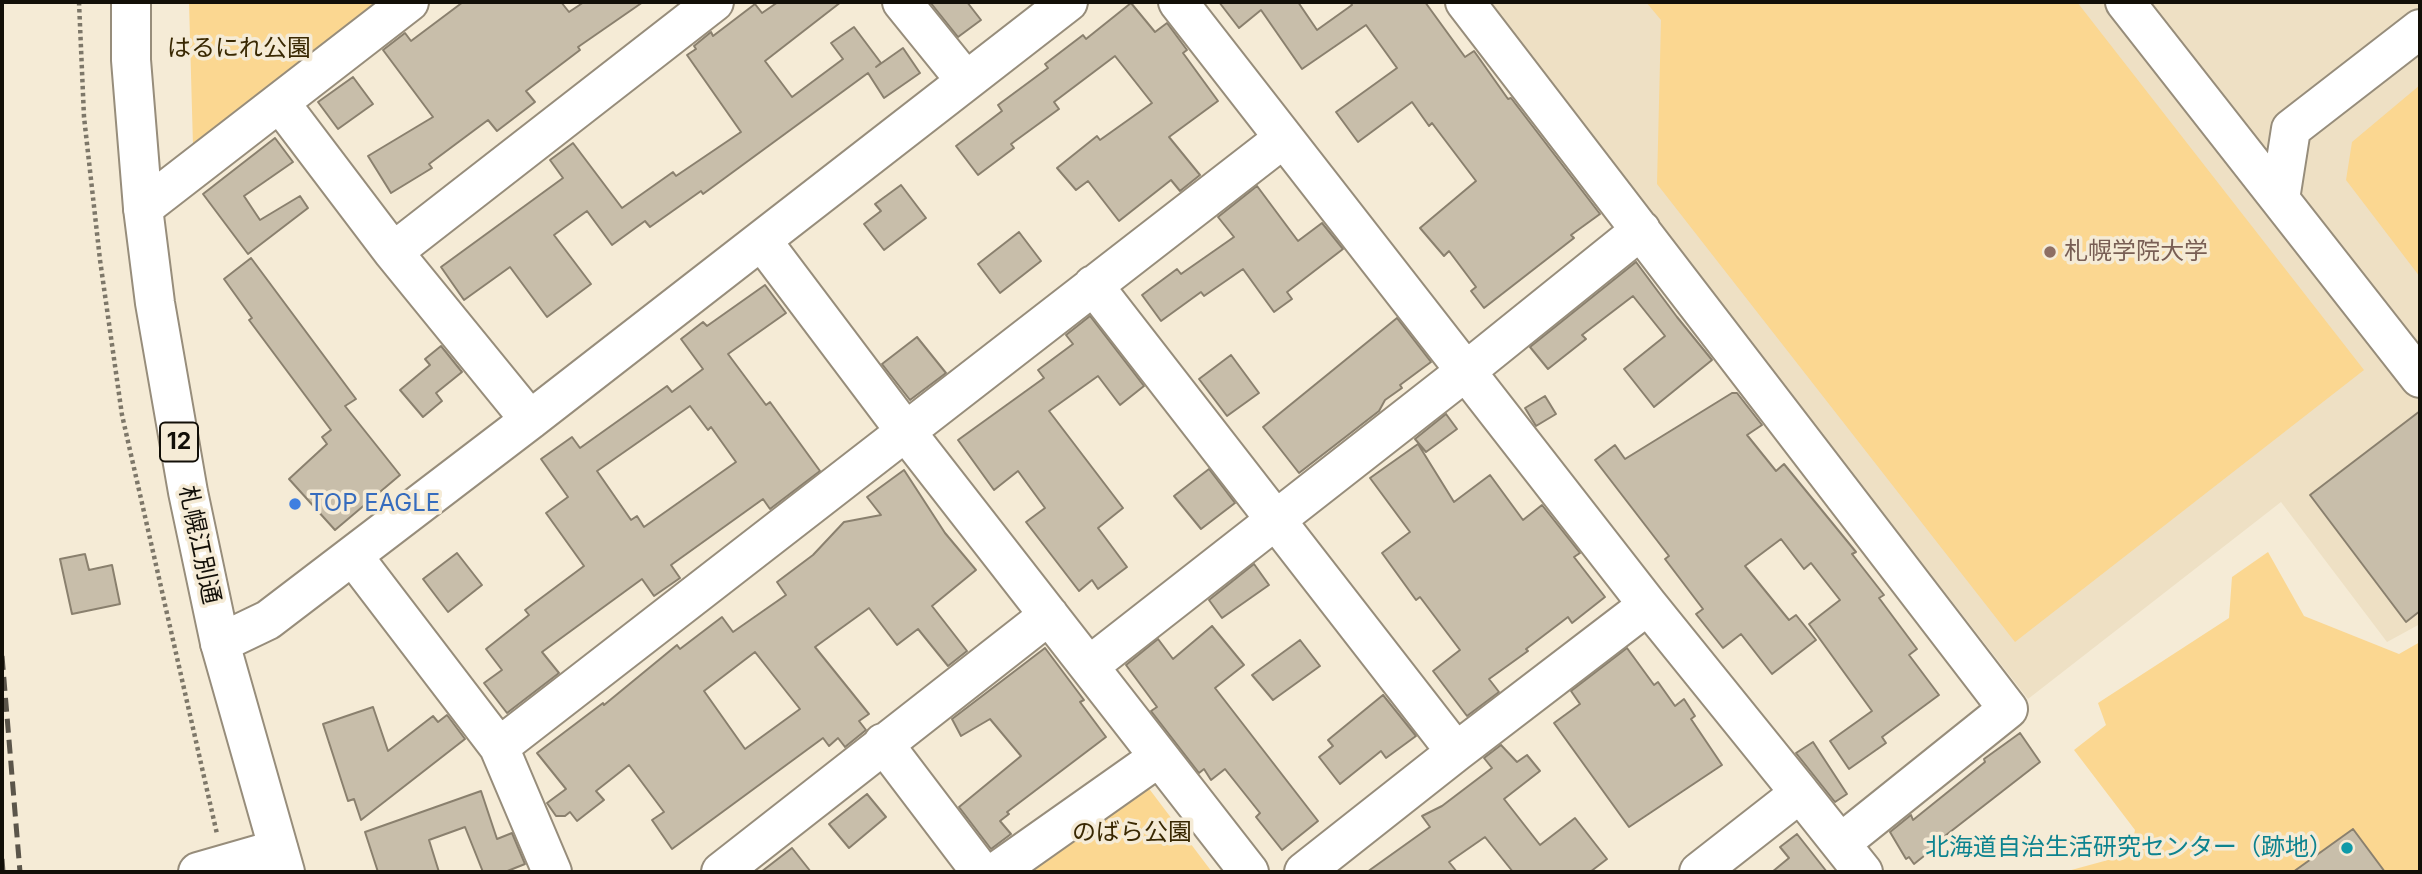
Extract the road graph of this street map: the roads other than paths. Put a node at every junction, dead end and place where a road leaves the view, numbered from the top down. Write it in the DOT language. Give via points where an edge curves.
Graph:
graph roads {
  1 [pos="131,2"];
  2 [pos="409,2"];
  3 [pos="714,2"];
  4 [pos="902,2"];
  5 [pos="1068,2"];
  6 [pos="1178,2"];
  7 [pos="1465,2"];
  8 [pos="2125,2"];
  9 [pos="2420,29"];
  10 [pos="966,82"];
  11 [pos="280,103"];
  12 [pos="2221,124"];
  13 [pos="2291,129"];
  14 [pos="1284,138"];
  15 [pos="2280,200"];
  16 [pos="143,208"];
  17 [pos="1641,230"];
  18 [pos="761,241"];
  19 [pos="393,252"];
  20 [pos="1093,285"];
  21 [pos="1466,371"];
  22 [pos="2420,378"];
  23 [pos="530,420"];
  24 [pos="906,432"];
  25 [pos="1276,519"];
  26 [pos="353,556"];
  27 [pos="1648,605"];
  28 [pos="1049,615"];
  29 [pos="220,643"];
  30 [pos="1089,666"];
  31 [pos="883,743"];
  32 [pos="499,747"];
  33 [pos="1456,752"];
  34 [pos="1159,757"];
  35 [pos="1800,793"];
  36 [pos="1852,858"];
  37 [pos="281,861"];
  38 [pos="212,869"];
  39 [pos="552,872"];
  40 [pos="721,872"];
  41 [pos="981,872"];
  42 [pos="996,872"];
  43 [pos="1249,872"];
  44 [pos="1304,872"];
  45 [pos="1699,872"];
  1 -- 16 [label="main road, 札幌江別通 / 12"];
  2 -- 11 [label="main road"];
  3 -- 19 [label="main road"];
  4 -- 10 [label="main road"];
  5 -- 10 [label="main road"];
  6 -- 14 [label="main road"];
  7 -- 17 [label="main road"];
  8 -- 12 [label="main road"];
  9 -- 13 [label="main road"];
  10 -- 18 [label="main road"];
  11 -- 16 [label="main road"];
  11 -- 19 [label="main road"];
  12 -- 13 [label="main road"];
  12 -- 15 [label="main road"];
  13 -- 15 [label="main road"];
  14 -- 20 [label="main road"];
  14 -- 21 [label="main road"];
  15 -- 22 [label="main road"];
  16 -- 29 [label="main road, 札幌江別通 / 12" via="159,330"];
  17 -- 21 [label="main road"];
  17 -- 36 [label="main road" via="2008,709"];
  18 -- 23 [label="main road"];
  18 -- 24 [label="main road"];
  19 -- 23 [label="main road"];
  20 -- 24 [label="main road"];
  20 -- 25 [label="main road"];
  21 -- 25 [label="main road"];
  21 -- 27 [label="main road"];
  23 -- 26 [label="main road"];
  24 -- 28 [label="main road"];
  24 -- 32 [label="main road"];
  25 -- 30 [label="main road"];
  25 -- 33 [label="main road"];
  26 -- 29 [label="main road" via="268,620"];
  26 -- 32 [label="main road"];
  27 -- 33 [label="main road"];
  27 -- 35 [label="main road"];
  28 -- 30 [label="main road"];
  28 -- 31 [label="main road"];
  29 -- 37 [label="main road, 札幌江別通 / 12"];
  30 -- 34 [label="main road"];
  31 -- 40 [label="main road"];
  31 -- 41 [label="main road"];
  32 -- 39 [label="main road"];
  33 -- 44 [label="main road"];
  34 -- 42 [label="main road"];
  34 -- 43 [label="main road"];
  35 -- 36 [label="main road"];
  35 -- 45 [label="main road"];
  37 -- 38 [label="main road"];
}
